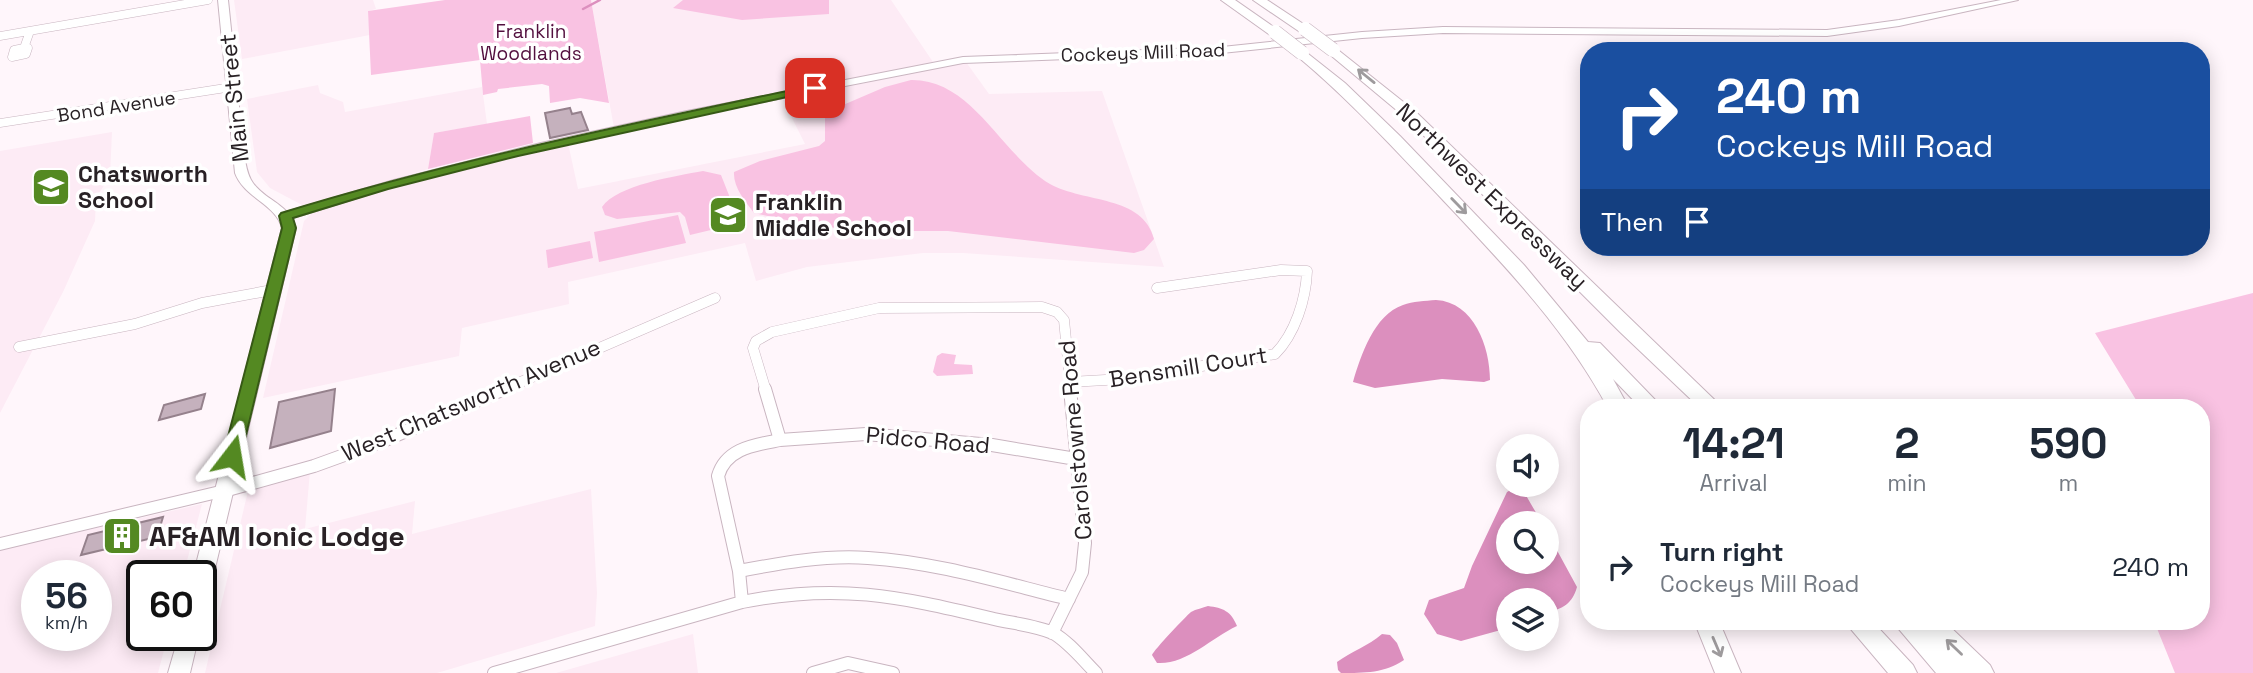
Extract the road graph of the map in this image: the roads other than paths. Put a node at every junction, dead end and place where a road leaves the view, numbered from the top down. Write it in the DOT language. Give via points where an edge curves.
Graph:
graph roads {
  1 [pos="208,0"];
  2 [pos="223,0"];
  3 [pos="1227,0"];
  4 [pos="1259,0"];
  5 [pos="2014,0"];
  6 [pos="30,31"];
  7 [pos="0,36"];
  8 [pos="24,48"];
  9 [pos="232,87"];
  10 [pos="0,122"];
  11 [pos="286,216"];
  12 [pos="1519,270"];
  13 [pos="1157,288"];
  14 [pos="272,290"];
  15 [pos="715,298"];
  16 [pos="1626,328"];
  17 [pos="19,347"];
  18 [pos="1070,382"];
  19 [pos="1614,399"];
  20 [pos="1644,399"];
  21 [pos="1691,399"];
  22 [pos="1703,399"];
  23 [pos="780,440"];
  24 [pos="1076,459"];
  25 [pos="224,491"];
  26 [pos="0,544"];
  27 [pos="207,560"];
  28 [pos="739,572"];
  29 [pos="1069,599"];
  30 [pos="742,602"];
  31 [pos="1710,630"];
  32 [pos="1864,630"];
  33 [pos="1912,630"];
  34 [pos="1937,630"];
  35 [pos="1052,634"];
  36 [pos="185,651"];
  37 [pos="179,673"];
  38 [pos="494,673"];
  39 [pos="814,673"];
  40 [pos="893,673"];
  41 [pos="1096,673"];
  42 [pos="1728,673"];
  43 [pos="1904,673"];
  44 [pos="1952,673"];
  45 [pos="1981,673"];
  1 -- 6 [label="street"];
  2 -- 9 [label="main road, Main Street"];
  3 -- 12 [label="highway, Northwest Expressway, one-way, bridge" via="1325,71"];
  16 -- 4 [label="highway, Northwest Expressway, one-way, bridge" via="1411,115 1333,50"];
  5 -- 11 [label="street, Cockeys Mill Road" via="1827,33 1443,30 1220,50 963,60 553,143 388,184"];
  6 -- 7 [label="street"];
  6 -- 8 [label="street"];
  9 -- 10 [label="street, Bond Avenue"];
  9 -- 11 [label="main road, Main Street" via="244,179"];
  11 -- 14 [label="main road" via="289,228"];
  12 -- 19 [label="highway, Northwest Expressway" via="1590,358"];
  12 -- 20 [label="highway"];
  13 -- 18 [label="street, Bensmill Court" via="1281,270 1307,271 1307,285 1284,345 1275,355 1123,379"];
  14 -- 17 [label="street"];
  14 -- 25 [label="main road"];
  15 -- 25 [label="street, West Chatsworth Avenue" via="383,441"];
  16 -- 21 [label="highway"];
  16 -- 22 [label="highway, Northwest Expressway"];
  18 -- 23 [label="street, Carolstowne Road" via="1064,320 1050,309 871,310 772,332 756,341 753,348"];
  18 -- 24 [label="street, Carolstowne Road"];
  23 -- 24 [label="street, Pidco Road" via="866,434 992,445"];
  23 -- 28 [label="street" via="737,452 719,469"];
  24 -- 29 [label="street, Carolstowne Road" via="1085,556"];
  25 -- 26 [label="street"];
  25 -- 27 [label="main road"];
  28 -- 29 [label="street" via="806,559 883,559"];
  28 -- 30 [label="street"];
  29 -- 35 [label="street, Carolstowne Road"];
  30 -- 35 [label="street" via="809,593 872,593"];
  30 -- 38 [label="street"];
  31 -- 42 [label="highway, one-way"];
  32 -- 43 [label="highway"];
  33 -- 44 [label="highway"];
  45 -- 34 [label="highway, one-way"];
  35 -- 41 [label="street"];
  36 -- 37 [label="main road"];
  39 -- 40 [label="street" via="848,663"];
}
